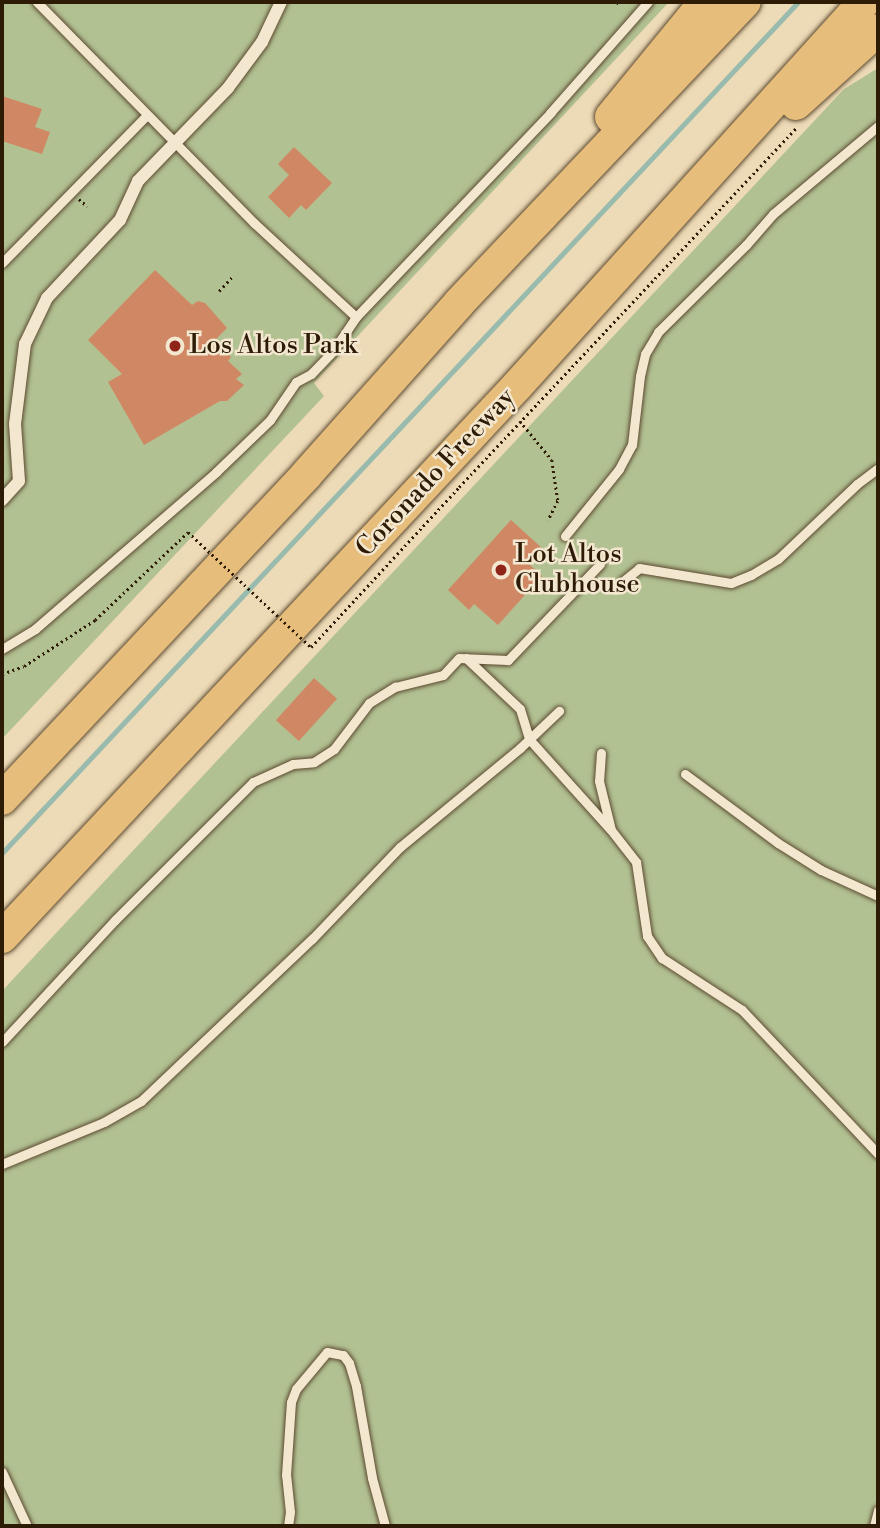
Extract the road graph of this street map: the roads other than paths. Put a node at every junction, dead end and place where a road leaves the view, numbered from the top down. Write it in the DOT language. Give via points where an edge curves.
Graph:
graph roads {
  1 [pos="38,2"];
  2 [pos="281,2"];
  3 [pos="648,2"];
  4 [pos="705,2"];
  5 [pos="745,2"];
  6 [pos="864,2"];
  7 [pos="878,30"];
  8 [pos="146,116"];
  9 [pos="878,126"];
  10 [pos="176,146"];
  11 [pos="2,263"];
  12 [pos="459,303"];
  13 [pos="356,317"];
  14 [pos="517,386"];
  15 [pos="878,468"];
  16 [pos="2,500"];
  17 [pos="565,536"];
  18 [pos="600,564"];
  19 [pos="622,582"];
  20 [pos="2,649"];
  21 [pos="466,658"];
  22 [pos="559,710"];
  23 [pos="530,739"];
  24 [pos="601,753"];
  25 [pos="685,774"];
  26 [pos="2,799"];
  27 [pos="611,830"];
  28 [pos="878,896"];
  29 [pos="2,937"];
  30 [pos="2,1042"];
  31 [pos="878,1154"];
  32 [pos="2,1164"];
  33 [pos="2,1472"];
  34 [pos="878,1510"];
  35 [pos="27,1526"];
  36 [pos="288,1526"];
  37 [pos="385,1526"];
  38 [pos="874,1526"];
  1 -- 8 [label="lane"];
  2 -- 10 [label="street" via="262,42"];
  3 -- 13 [label="lane" via="550,113"];
  4 -- 12 [label="highway"];
  5 -- 12 [label="highway"];
  6 -- 14 [label="highway, Coronado Freeway"];
  7 -- 14 [label="highway" via="800,99"];
  8 -- 10 [label="lane"];
  8 -- 11 [label="lane"];
  9 -- 17 [label="lane" via="773,214 658,332 645,354 632,445 619,469"];
  10 -- 13 [label="lane"];
  10 -- 16 [label="street" via="138,181 113,230 47,298 25,344 15,424 19,481"];
  12 -- 26 [label="highway" via="306,475"];
  13 -- 20 [label="lane" via="333,351 311,374 296,382 270,420 216,472 36,629"];
  14 -- 29 [label="highway, Coronado Freeway"];
  15 -- 19 [label="lane" via="778,559 751,575 731,583 639,568"];
  18 -- 21 [label="lane" via="508,660"];
  21 -- 23 [label="lane" via="520,709"];
  21 -- 30 [label="lane" via="459,658 443,675 395,687 369,703 334,749 314,762 293,764 253,782"];
  22 -- 23 [label="lane"];
  23 -- 27 [label="lane"];
  23 -- 32 [label="lane" via="400,847 312,939 141,1101 104,1122"];
  24 -- 27 [label="lane" via="599,781"];
  25 -- 28 [label="lane" via="778,843 821,870"];
  27 -- 31 [label="lane" via="636,862 647,936 662,958 742,1010"];
  33 -- 35 [label="lane"];
  34 -- 38 [label="lane"];
  36 -- 37 [label="lane" via="290,1402 327,1352 344,1355 349,1363"];
}
